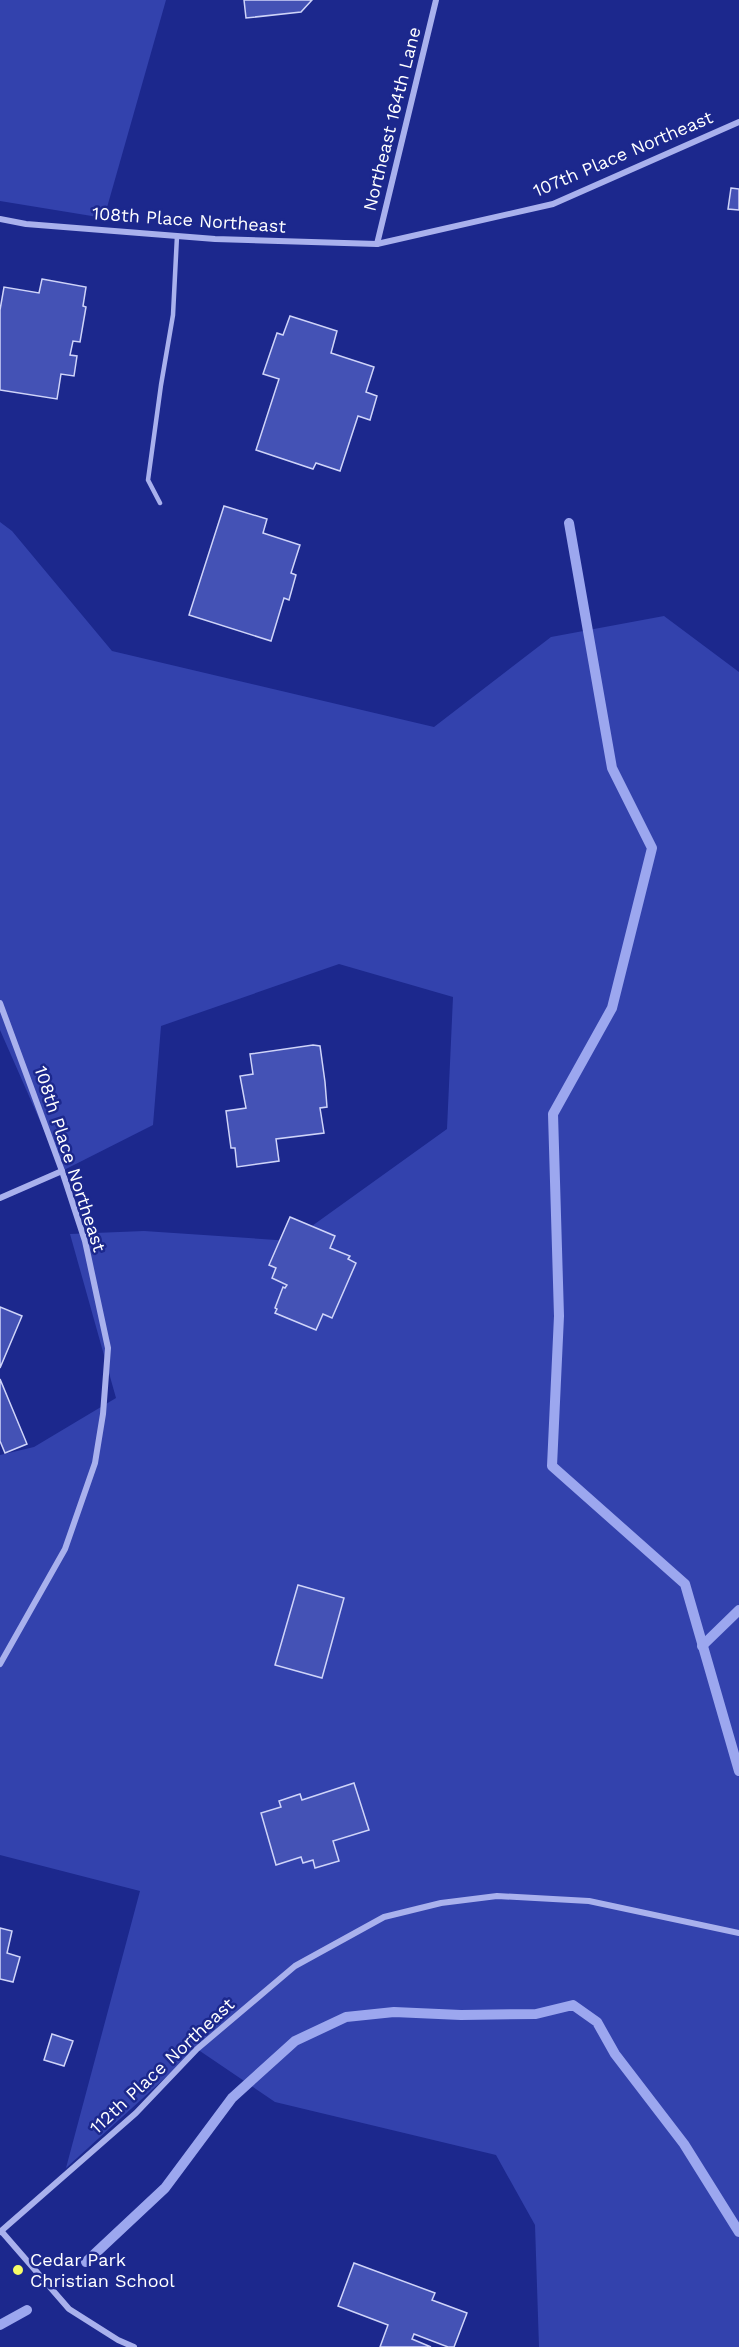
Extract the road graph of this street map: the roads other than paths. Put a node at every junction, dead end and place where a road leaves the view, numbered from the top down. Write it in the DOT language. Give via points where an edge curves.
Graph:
graph roads {
  1 [pos="436,0"];
  2 [pos="739,122"];
  3 [pos="0,219"];
  4 [pos="177,236"];
  5 [pos="377,244"];
  6 [pos="160,503"];
  7 [pos="0,1003"];
  8 [pos="63,1172"];
  9 [pos="0,1198"];
  10 [pos="0,1664"];
  11 [pos="739,1933"];
  12 [pos="1,2232"];
  13 [pos="134,2347"];
  1 -- 5 [label="street, Northeast 164th Lane"];
  2 -- 5 [label="street, 107th Place Northeast" via="553,204"];
  3 -- 4 [label="street, 108th Place Northeast"];
  4 -- 5 [label="street, 108th Place Northeast"];
  4 -- 6 [label="lane" via="173,315 148,480"];
  7 -- 8 [label="street, 108th Place Northeast"];
  8 -- 9 [label="street"];
  8 -- 10 [label="street, 108th Place Northeast" via="85,1241 108,1348 103,1414 95,1463 65,1549"];
  11 -- 12 [label="street, 112th Place Northeast" via="589,1901 498,1896 441,1903 384,1917 295,1965 197,2049 136,2113"];
  12 -- 13 [label="street" via="69,2309"];
}
